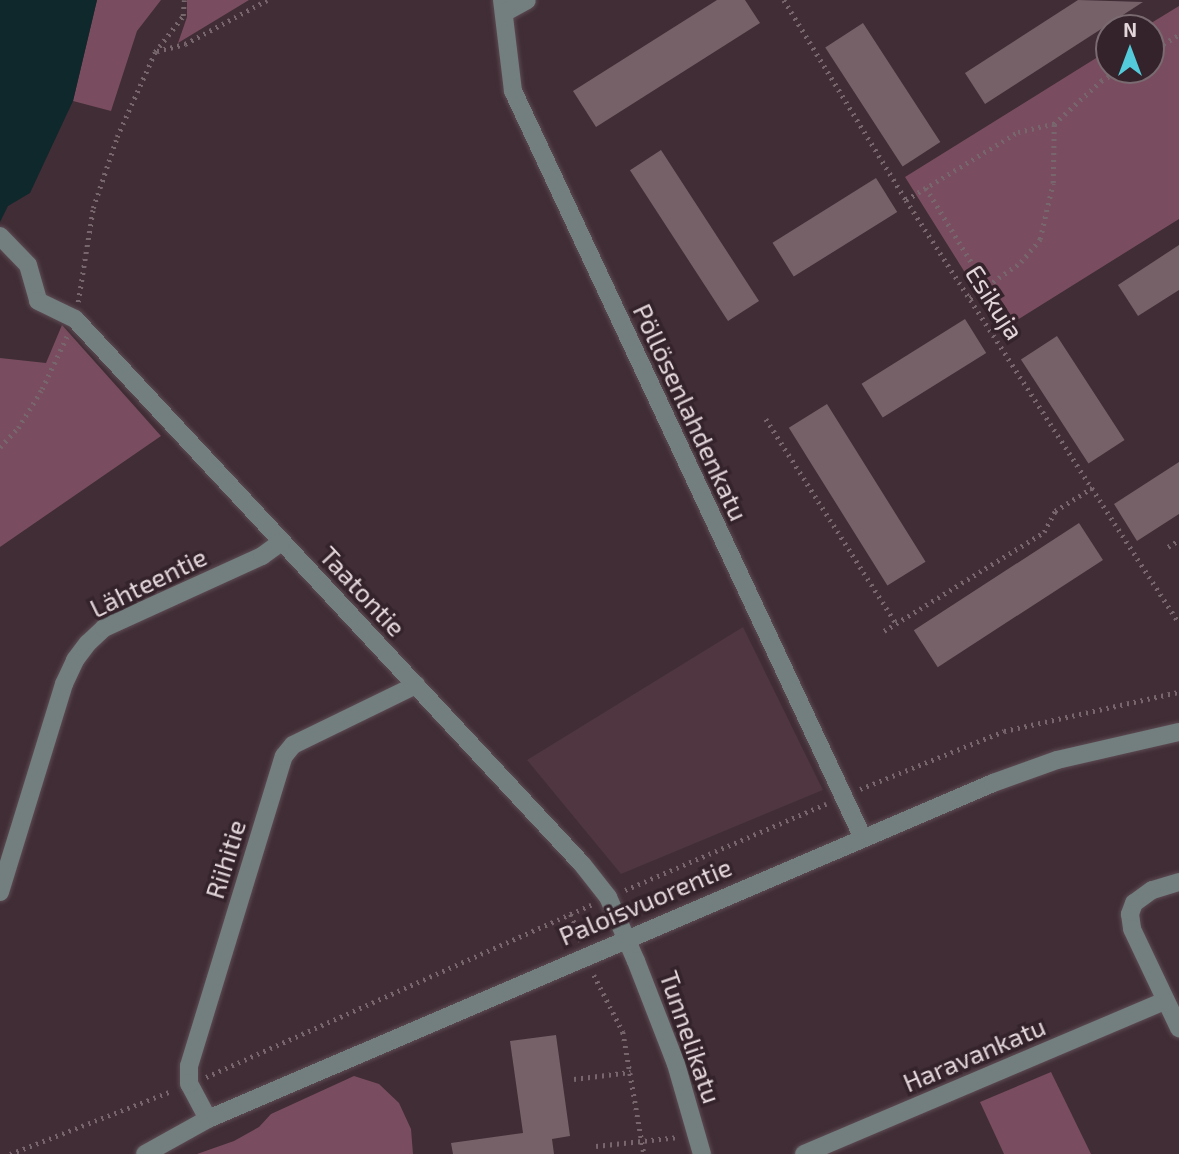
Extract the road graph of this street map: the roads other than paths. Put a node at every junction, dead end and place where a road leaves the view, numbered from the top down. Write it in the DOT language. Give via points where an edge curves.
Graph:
graph roads {
  1 [pos="527,0"];
  2 [pos="503,7"];
  3 [pos="0,236"];
  4 [pos="281,542"];
  5 [pos="416,685"];
  6 [pos="1179,732"];
  7 [pos="862,836"];
  8 [pos="1179,882"];
  9 [pos="0,892"];
  10 [pos="626,938"];
  11 [pos="1164,1001"];
  12 [pos="1179,1028"];
  13 [pos="208,1119"];
  14 [pos="145,1154"];
  15 [pos="702,1154"];
  16 [pos="804,1154"];
  1 -- 2 [label="street"];
  2 -- 7 [label="street, Pöllösenlahdenkatu" via="513,91"];
  3 -- 4 [label="street, Taatontie" via="28,265 37,302 75,319"];
  4 -- 5 [label="street, Taatontie"];
  4 -- 9 [label="street, Lähteentie" via="262,556 104,628 88,643 64,684"];
  5 -- 10 [label="street, Taatontie" via="582,864 608,897"];
  5 -- 13 [label="street, Riihitie" via="293,745 284,756 189,1066 190,1084"];
  6 -- 7 [label="street, Paloisvuorentie" via="1057,760"];
  7 -- 10 [label="street, Paloisvuorentie"];
  8 -- 11 [label="street" via="1152,890 1134,903 1130,914 1132,929"];
  10 -- 13 [label="street, Paloisvuorentie"];
  10 -- 15 [label="street, Tunnelikatu" via="676,1065"];
  11 -- 12 [label="street"];
  11 -- 16 [label="street, Haravankatu"];
  13 -- 14 [label="street, Paloisvuorentie"];
}
